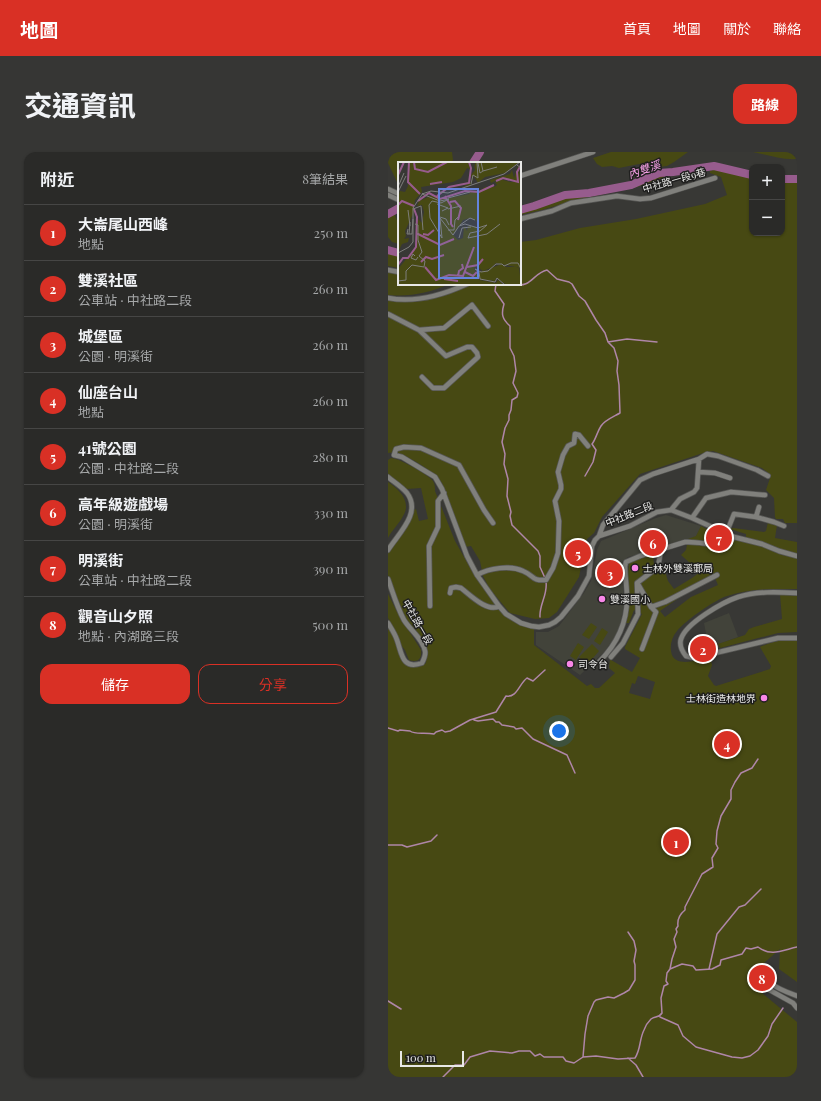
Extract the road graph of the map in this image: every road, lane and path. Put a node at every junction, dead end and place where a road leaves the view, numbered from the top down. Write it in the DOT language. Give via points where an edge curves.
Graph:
graph roads {
  1 [pos="593,152"];
  2 [pos="521,176"];
  3 [pos="715,178"];
  4 [pos="388,189"];
  5 [pos="398,194"];
  6 [pos="388,195"];
  7 [pos="398,200"];
  8 [pos="521,219"];
  9 [pos="388,270"];
  10 [pos="398,272"];
  11 [pos="463,285"];
  12 [pos="388,298"];
  13 [pos="388,314"];
  14 [pos="488,326"];
  15 [pos="419,330"];
  16 [pos="422,377"];
  17 [pos="588,446"];
  18 [pos="391,456"];
  19 [pos="699,458"];
  20 [pos="699,472"];
  21 [pos="768,476"];
  22 [pos="388,477"];
  23 [pos="730,478"];
  24 [pos="444,493"];
  25 [pos="765,495"];
  26 [pos="759,507"];
  27 [pos="671,510"];
  28 [pos="756,517"];
  29 [pos="692,518"];
  30 [pos="493,522"];
  31 [pos="784,526"];
  32 [pos="726,534"];
  33 [pos="599,536"];
  34 [pos="734,538"];
  35 [pos="388,550"];
  36 [pos="661,550"];
  37 [pos="797,556"];
  38 [pos="477,575"];
  39 [pos="717,575"];
  40 [pos="388,579"];
  41 [pos="637,583"];
  42 [pos="450,593"];
  43 [pos="797,593"];
  44 [pos="430,606"];
  45 [pos="499,606"];
  46 [pos="651,607"];
  47 [pos="388,623"];
  48 [pos="797,638"];
  49 [pos="642,649"];
  50 [pos="611,657"];
  51 [pos="599,662"];
  52 [pos="797,996"];
  53 [pos="797,1008"];
  1 -- 2 [label="street"];
  3 -- 8 [label="street, 中社路一段9巷" via="651,198 617,196 571,203"];
  4 -- 5 [label="street"];
  6 -- 7 [label="street"];
  9 -- 10 [label="street"];
  11 -- 12 [label="street" via="426,298 406,301"];
  13 -- 15 [label="street"];
  14 -- 15 [label="street" via="472,305 444,328"];
  15 -- 16 [label="street" via="446,356 472,347 478,357 444,388 433,388"];
  17 -- 38 [label="street" via="575,434 574,443 568,446 563,455 558,472 561,485 555,501 559,521 558,553 546,580 536,580 523,571 512,568 483,571"];
  18 -- 24 [label="street, 中社路二段" via="402,457 435,477"];
  18 -- 30 [label="street" via="396,449 421,448 459,465"];
  19 -- 20 [label="street"];
  19 -- 21 [label="street" via="707,454 718,456"];
  19 -- 33 [label="street" via="640,480 603,525"];
  20 -- 23 [label="street"];
  20 -- 27 [label="street" via="697,488 680,499"];
  22 -- 35 [label="street" via="408,494 412,508 411,516"];
  24 -- 38 [label="street, 中社路二段" via="467,556"];
  24 -- 44 [label="street" via="438,501 438,527 429,546"];
  25 -- 29 [label="street" via="731,492 706,498"];
  26 -- 28 [label="street"];
  27 -- 29 [label="street"];
  27 -- 33 [label="street, 中社路二段" via="657,512 630,526"];
  28 -- 31 [label="street"];
  28 -- 32 [label="street" via="734,514"];
  29 -- 32 [label="street"];
  32 -- 34 [label="street"];
  33 -- 45 [label="street, 中社路二段" via="592,546 589,576 585,585 556,622 539,627 531,626 513,619"];
  34 -- 36 [label="street" via="726,545 685,542"];
  34 -- 37 [label="street"];
  36 -- 41 [label="street" via="658,567"];
  36 -- 51 [label="street" via="626,562 627,603 620,636"];
  38 -- 45 [label="street, 中社路二段"];
  39 -- 46 [label="street"];
  40 -- 47 [label="street, 中社路一段" via="400,612 425,651 422,663 416,665 402,658 397,638"];
  41 -- 46 [label="street"];
  41 -- 50 [label="street" via="638,614 623,643"];
  42 -- 45 [label="street" via="451,588 461,588 490,608"];
  43 -- 48 [label="street" via="750,594 725,603 690,626 682,637 681,647 686,656 694,658 778,638"];
  46 -- 49 [label="street" via="656,612"];
  52 -- 53 [label="street" via="772,985 767,980 764,981 766,988 793,1003"];
}
